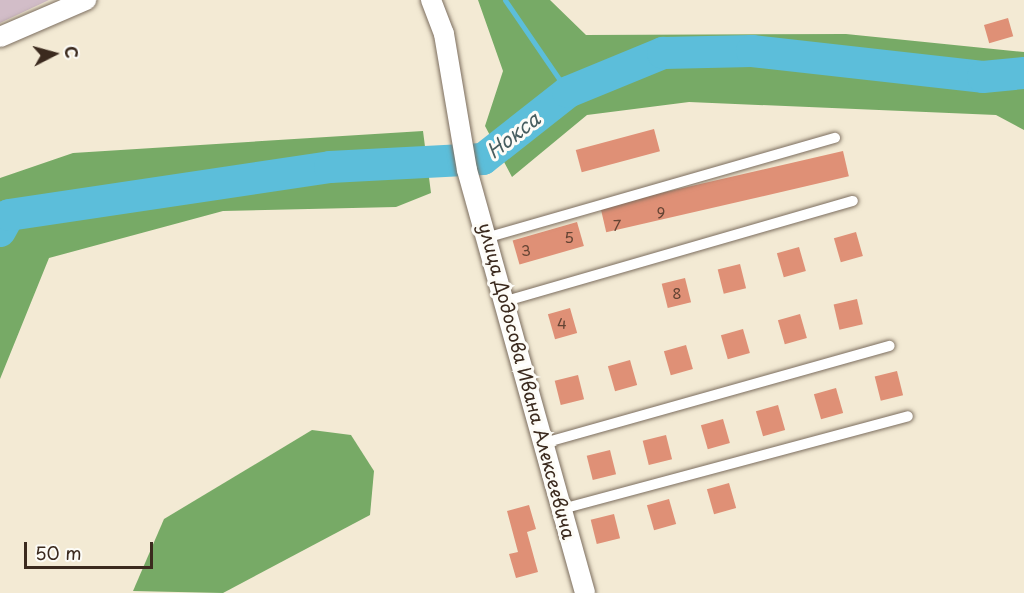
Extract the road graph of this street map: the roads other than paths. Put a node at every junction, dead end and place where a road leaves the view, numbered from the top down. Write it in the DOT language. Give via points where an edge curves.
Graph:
graph roads {
  1 [pos="86,0"];
  2 [pos="431,0"];
  3 [pos="0,37"];
  4 [pos="835,138"];
  5 [pos="853,201"];
  6 [pos="489,237"];
  7 [pos="506,301"];
  8 [pos="890,346"];
  9 [pos="908,416"];
  10 [pos="544,443"];
  11 [pos="562,509"];
  12 [pos="585,593"];
  1 -- 3 [label="street"];
  2 -- 6 [label="street, улица Додосова Ивана Алексеевича" via="444,34 466,161"];
  4 -- 6 [label="lane"];
  5 -- 7 [label="lane"];
  6 -- 7 [label="street, улица Додосова Ивана Алексеевича"];
  7 -- 10 [label="street, улица Додосова Ивана Алексеевича"];
  8 -- 10 [label="lane"];
  9 -- 11 [label="lane"];
  10 -- 11 [label="street, улица Додосова Ивана Алексеевича"];
  11 -- 12 [label="street, улица Додосова Ивана Алексеевича"];
}
